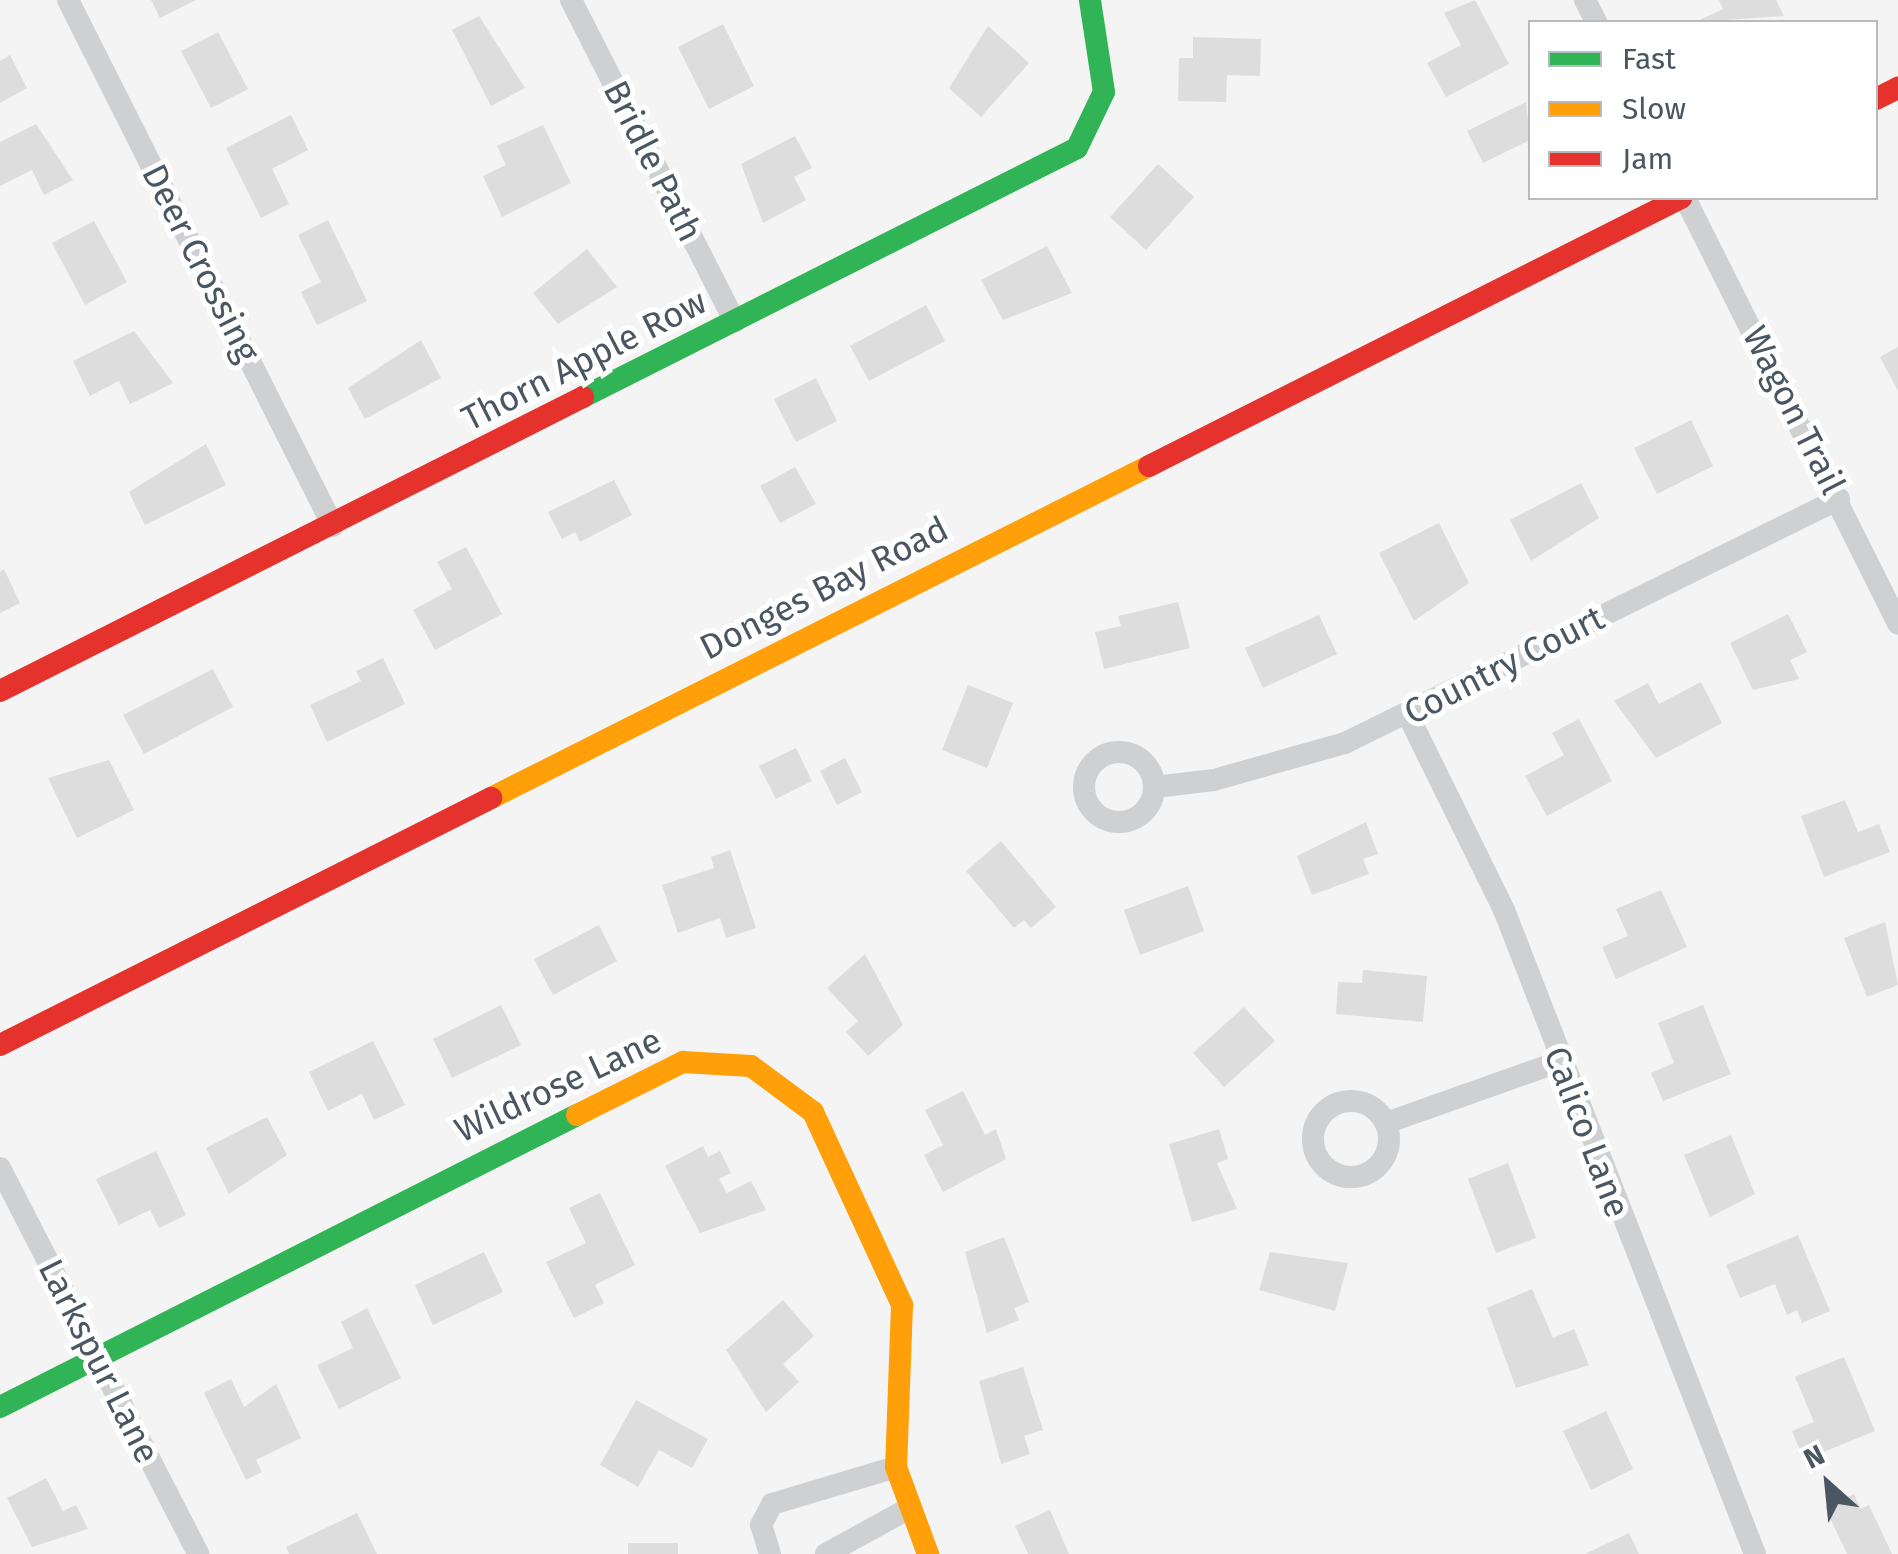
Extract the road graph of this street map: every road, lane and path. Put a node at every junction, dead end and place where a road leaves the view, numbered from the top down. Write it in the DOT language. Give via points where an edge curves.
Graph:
graph roads {
  1 [pos="68,0"];
  2 [pos="570,0"];
  3 [pos="1094,10"];
  4 [pos="1679,200"];
  5 [pos="1684,200"];
  6 [pos="735,322"];
  7 [pos="1839,499"];
  8 [pos="333,526"];
  9 [pos="1898,624"];
  10 [pos="0,691"];
  11 [pos="1408,716"];
  12 [pos="1154,787"];
  13 [pos="0,1044"];
  14 [pos="1558,1062"];
  15 [pos="1386,1123"];
  16 [pos="0,1168"];
  17 [pos="96,1358"];
  18 [pos="0,1407"];
  19 [pos="896,1467"];
  20 [pos="908,1510"];
  21 [pos="198,1554"];
  22 [pos="770,1554"];
  23 [pos="826,1554"];
  24 [pos="928,1554"];
  25 [pos="1754,1554"];
  1 -- 8 [label="street, Deer Crossing"];
  2 -- 6 [label="street, Bridle Path"];
  3 -- 6 [label="street, Thorn Apple Row" via="1104,92 1077,148"];
  4 -- 13 [label="street, Donges Bay Road"];
  5 -- 7 [label="street, Wagon Trail"];
  6 -- 8 [label="street, Thorn Apple Row"];
  7 -- 9 [label="street, Wagon Trail"];
  7 -- 11 [label="street, Country Court"];
  8 -- 10 [label="street, Thorn Apple Row"];
  11 -- 12 [label="street, Country Court" via="1279,764"];
  11 -- 14 [label="street, Calico Lane" via="1504,910"];
  14 -- 15 [label="street"];
  14 -- 25 [label="street, Calico Lane"];
  16 -- 17 [label="street, Larkspur Lane"];
  17 -- 18 [label="street, Wildrose Lane"];
  17 -- 19 [label="street, Wildrose Lane" via="684,1062 751,1066 814,1112 902,1305"];
  17 -- 21 [label="street, Larkspur Lane"];
  19 -- 20 [label="street, Wildrose Lane"];
  19 -- 22 [label="street" via="772,1504 761,1525"];
  20 -- 23 [label="street"];
  20 -- 24 [label="street, Wildrose Lane"];
}
